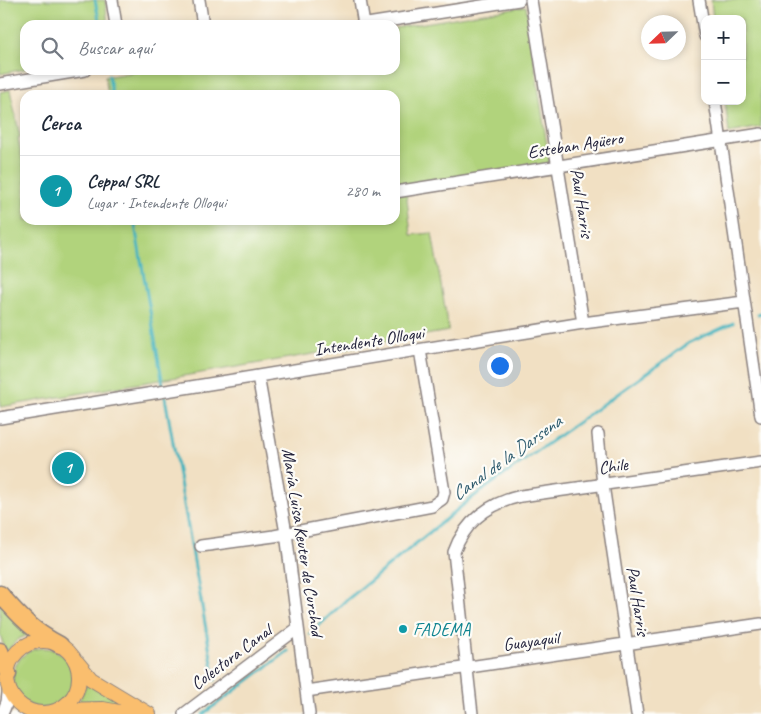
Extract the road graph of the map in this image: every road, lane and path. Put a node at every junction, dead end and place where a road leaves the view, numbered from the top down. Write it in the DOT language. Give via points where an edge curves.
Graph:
graph roads {
  1 [pos="112,0"];
  2 [pos="199,0"];
  3 [pos="360,0"];
  4 [pos="519,0"];
  5 [pos="531,0"];
  6 [pos="699,0"];
  7 [pos="702,15"];
  8 [pos="115,20"];
  9 [pos="202,20"];
  10 [pos="362,20"];
  11 [pos="393,20"];
  12 [pos="55,75"];
  13 [pos="0,84"];
  14 [pos="716,105"];
  15 [pos="761,134"];
  16 [pos="721,140"];
  17 [pos="558,165"];
  18 [pos="400,191"];
  19 [pos="744,302"];
  20 [pos="583,323"];
  21 [pos="420,350"];
  22 [pos="258,376"];
  23 [pos="761,416"];
  24 [pos="0,418"];
  25 [pos="598,434"];
  26 [pos="761,462"];
  27 [pos="603,485"];
  28 [pos="286,534"];
  29 [pos="201,546"];
  30 [pos="0,594"];
  31 [pos="761,624"];
  32 [pos="298,628"];
  33 [pos="627,644"];
  34 [pos="60,645"];
  35 [pos="0,651"];
  36 [pos="75,659"];
  37 [pos="466,668"];
  38 [pos="8,679"];
  39 [pos="306,691"];
  40 [pos="48,712"];
  41 [pos="2,714"];
  42 [pos="130,714"];
  43 [pos="149,714"];
  44 [pos="184,714"];
  45 [pos="309,714"];
  46 [pos="472,714"];
  47 [pos="637,714"];
  1 -- 8 [label="street"];
  2 -- 9 [label="street"];
  3 -- 10 [label="street"];
  4 -- 11 [label="street"];
  5 -- 17 [label="street, Paul Harris"];
  6 -- 7 [label="street"];
  12 -- 13 [label="street"];
  14 -- 16 [label="street"];
  15 -- 16 [label="street, Esteban Agüero"];
  16 -- 17 [label="street, Esteban Agüero"];
  16 -- 19 [label="street"];
  17 -- 18 [label="street, Esteban Agüero"];
  17 -- 20 [label="street, Paul Harris"];
  19 -- 20 [label="street, Intendente Olloqui"];
  19 -- 23 [label="street"];
  20 -- 21 [label="street, Intendente Olloqui"];
  21 -- 22 [label="street, Intendente Olloqui"];
  21 -- 28 [label="street" via="444,492 442,499 432,506"];
  22 -- 24 [label="street, Intendente Olloqui"];
  22 -- 28 [label="street, María Luisa Keuter de Curchod"];
  25 -- 27 [label="street, Paul Harris"];
  26 -- 27 [label="street, Chile"];
  27 -- 33 [label="street, Paul Harris"];
  27 -- 37 [label="street, Chile" via="505,500 492,506 464,530 454,552"];
  28 -- 29 [label="street"];
  28 -- 32 [label="street, María Luisa Keuter de Curchod"];
  30 -- 34 [label="highway" via="27,624"];
  31 -- 33 [label="street, Guayaquil"];
  32 -- 39 [label="street, María Luisa Keuter de Curchod"];
  32 -- 44 [label="street, Colectora Canal"];
  33 -- 37 [label="street, Guayaquil"];
  33 -- 47 [label="street, Paul Harris"];
  34 -- 36 [label="main road"];
  34 -- 38 [label="main road" via="40,641 22,648 14,655"];
  35 -- 38 [label="highway"];
  36 -- 40 [label="main road" via="79,675 77,689 72,698"];
  36 -- 43 [label="main road" via="91,679"];
  37 -- 39 [label="street, Guayaquil"];
  37 -- 46 [label="street, Chile"];
  38 -- 40 [label="main road" via="18,702 27,708"];
  38 -- 41 [label="street" via="7,702"];
  39 -- 45 [label="street, María Luisa Keuter de Curchod"];
  40 -- 42 [label="main road" via="103,709"];
}
